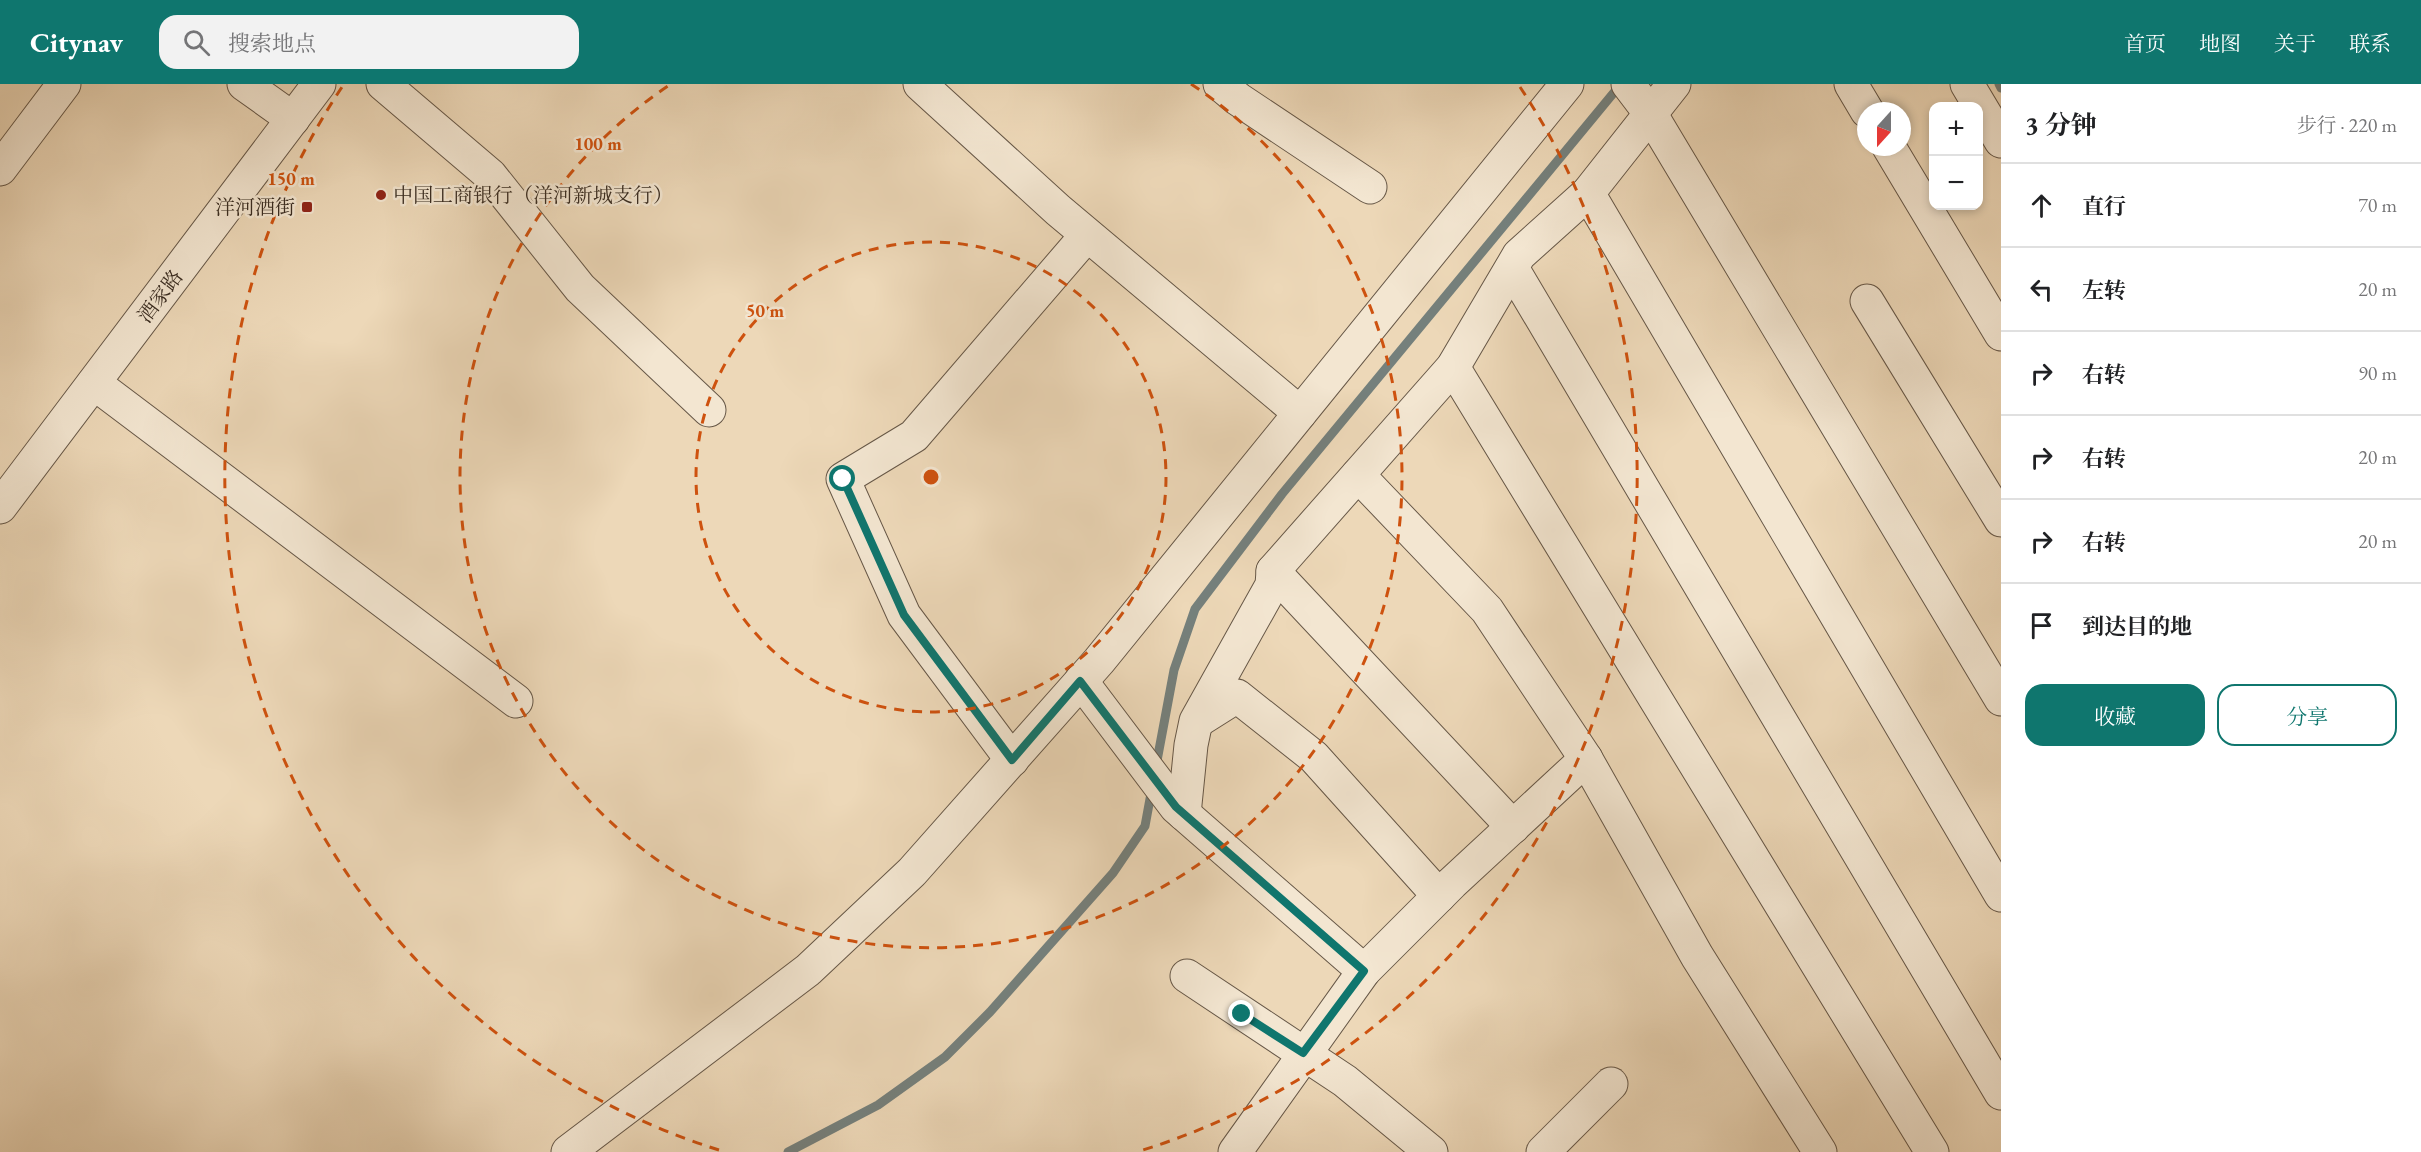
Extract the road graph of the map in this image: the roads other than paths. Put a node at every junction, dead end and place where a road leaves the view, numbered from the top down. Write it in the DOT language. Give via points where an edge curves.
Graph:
graph roads {
  1 [pos="64,84"];
  2 [pos="244,84"];
  3 [pos="319,84"];
  4 [pos="382,84"];
  5 [pos="920,84"];
  6 [pos="1220,84"];
  7 [pos="1567,84"];
  8 [pos="1674,84"];
  9 [pos="1851,84"];
  10 [pos="1967,84"];
  11 [pos="1629,85"];
  12 [pos="1862,102"];
  13 [pos="1650,113"];
  14 [pos="293,119"];
  15 [pos="2001,141"];
  16 [pos="1893,156"];
  17 [pos="0,168"];
  18 [pos="1370,187"];
  19 [pos="1588,193"];
  20 [pos="1087,235"];
  21 [pos="1512,268"];
  22 [pos="1867,301"];
  23 [pos="2001,334"];
  24 [pos="1453,367"];
  25 [pos="94,383"];
  26 [pos="709,410"];
  27 [pos="1300,413"];
  28 [pos="1358,475"];
  29 [pos="0,507"];
  30 [pos="2001,520"];
  31 [pos="1273,571"];
  32 [pos="1080,681"];
  33 [pos="2001,699"];
  34 [pos="516,701"];
  35 [pos="1196,721"];
  36 [pos="1586,759"];
  37 [pos="1012,760"];
  38 [pos="1167,794"];
  39 [pos="1513,827"];
  40 [pos="2001,895"];
  41 [pos="1439,896"];
  42 [pos="1364,971"];
  43 [pos="1187,976"];
  44 [pos="1303,1053"];
  45 [pos="1611,1084"];
  46 [pos="2001,1093"];
  47 [pos="568,1152"];
  48 [pos="1235,1152"];
  49 [pos="1431,1152"];
  50 [pos="1543,1152"];
  51 [pos="1820,1152"];
  52 [pos="1932,1152"];
  1 -- 17 [label="street"];
  2 -- 14 [label="street"];
  3 -- 14 [label="street, 酒家路"];
  4 -- 26 [label="street" via="490,175 580,288"];
  5 -- 20 [label="street"];
  6 -- 18 [label="street"];
  7 -- 27 [label="street"];
  8 -- 13 [label="street"];
  9 -- 12 [label="street"];
  10 -- 15 [label="street"];
  11 -- 13 [label="street"];
  13 -- 19 [label="street"];
  13 -- 33 [label="street"];
  14 -- 25 [label="street, 酒家路"];
  16 -- 23 [label="street"];
  19 -- 21 [label="street" via="1519,255"];
  19 -- 40 [label="street"];
  20 -- 27 [label="street"];
  20 -- 37 [label="street" via="914,436 843,479 904,615"];
  21 -- 24 [label="street"];
  21 -- 46 [label="street"];
  22 -- 30 [label="street"];
  24 -- 28 [label="street"];
  24 -- 52 [label="street"];
  25 -- 29 [label="street, 酒家路"];
  25 -- 34 [label="street"];
  27 -- 32 [label="street"];
  28 -- 31 [label="street"];
  28 -- 36 [label="street" via="1487,610"];
  31 -- 35 [label="street" via="1272,585"];
  31 -- 39 [label="street"];
  32 -- 37 [label="street"];
  32 -- 38 [label="street"];
  35 -- 38 [label="street" via="1191,745"];
  35 -- 41 [label="street" via="1237,696 1314,758"];
  36 -- 39 [label="street"];
  36 -- 51 [label="street" via="1697,956"];
  37 -- 47 [label="street" via="912,872 808,970"];
  38 -- 42 [label="street"];
  39 -- 41 [label="street"];
  41 -- 42 [label="street"];
  42 -- 44 [label="street"];
  43 -- 44 [label="street"];
  44 -- 48 [label="street"];
  44 -- 49 [label="street" via="1345,1081"];
  45 -- 50 [label="street"];
}
